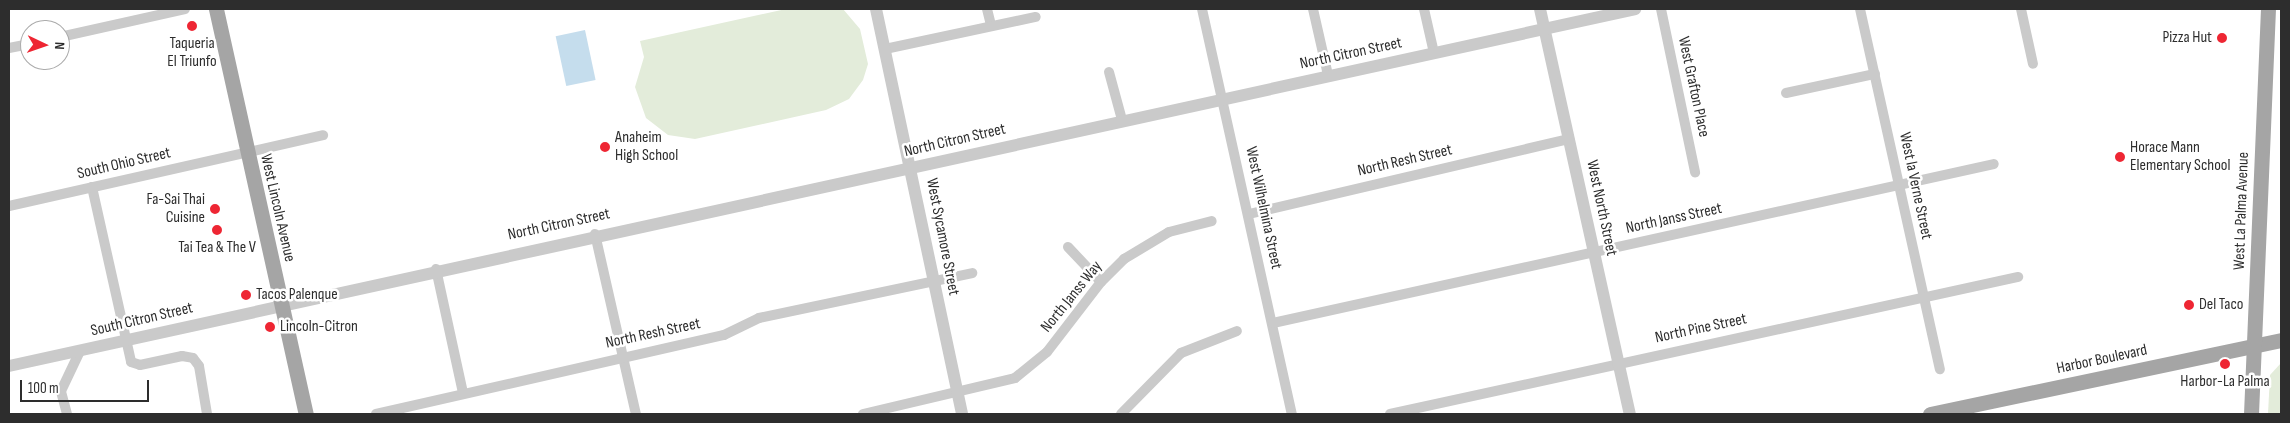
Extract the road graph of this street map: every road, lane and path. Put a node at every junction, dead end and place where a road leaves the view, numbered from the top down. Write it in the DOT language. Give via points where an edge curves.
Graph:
graph roads {
  1 [pos="185,9"];
  2 [pos="216,9"];
  3 [pos="876,9"];
  4 [pos="987,9"];
  5 [pos="1202,9"];
  6 [pos="1314,9"];
  7 [pos="1424,9"];
  8 [pos="1540,9"];
  9 [pos="1635,9"];
  10 [pos="1661,9"];
  11 [pos="1860,9"];
  12 [pos="2021,9"];
  13 [pos="2268,9"];
  14 [pos="1036,17"];
  15 [pos="991,26"];
  16 [pos="1545,29"];
  17 [pos="70,35"];
  18 [pos="885,50"];
  19 [pos="1434,53"];
  20 [pos="2033,64"];
  21 [pos="1109,72"];
  22 [pos="1875,74"];
  23 [pos="1328,75"];
  24 [pos="1786,93"];
  25 [pos="1223,98"];
  26 [pos="1122,120"];
  27 [pos="323,135"];
  28 [pos="1569,138"];
  29 [pos="246,152"];
  30 [pos="1994,164"];
  31 [pos="912,167"];
  32 [pos="1695,172"];
  33 [pos="1899,185"];
  34 [pos="92,187"];
  35 [pos="9,206"];
  36 [pos="1249,214"];
  37 [pos="1212,221"];
  38 [pos="595,234"];
  39 [pos="1068,247"];
  40 [pos="1594,252"];
  41 [pos="436,269"];
  42 [pos="972,273"];
  43 [pos="2018,277"];
  44 [pos="934,281"];
  45 [pos="1101,282"];
  46 [pos="1924,296"];
  47 [pos="282,305"];
  48 [pos="1273,323"];
  49 [pos="1237,331"];
  50 [pos="2281,340"];
  51 [pos="126,341"];
  52 [pos="2254,347"];
  53 [pos="80,351"];
  54 [pos="623,355"];
  55 [pos="1618,363"];
  56 [pos="9,366"];
  57 [pos="1940,369"];
  58 [pos="464,393"];
  59 [pos="958,395"];
  60 [pos="67,414"];
  61 [pos="207,414"];
  62 [pos="306,414"];
  63 [pos="376,414"];
  64 [pos="636,414"];
  65 [pos="863,414"];
  66 [pos="962,414"];
  67 [pos="1121,414"];
  68 [pos="1292,414"];
  69 [pos="1390,414"];
  70 [pos="1630,414"];
  71 [pos="1930,414"];
  72 [pos="2251,414"];
  1 -- 17 [label="street"];
  2 -- 29 [label="main road, West Lincoln Avenue"];
  3 -- 18 [label="street, West Sycamore Street"];
  4 -- 15 [label="street"];
  5 -- 25 [label="street, West Wilhelmina Street"];
  6 -- 23 [label="street"];
  7 -- 19 [label="street"];
  8 -- 16 [label="street, West North Street"];
  9 -- 16 [label="street, North Citron Street"];
  10 -- 32 [label="street, West Grafton Place"];
  11 -- 22 [label="street, West la Verne Street"];
  12 -- 20 [label="street"];
  13 -- 52 [label="main road, West La Palma Avenue"];
  14 -- 15 [label="street"];
  15 -- 18 [label="street"];
  16 -- 19 [label="street, North Citron Street"];
  16 -- 28 [label="street, West North Street"];
  18 -- 31 [label="street, West Sycamore Street"];
  19 -- 23 [label="street, North Citron Street"];
  21 -- 26 [label="street"];
  22 -- 24 [label="street"];
  22 -- 33 [label="street, West la Verne Street"];
  23 -- 25 [label="street, North Citron Street"];
  25 -- 26 [label="street, North Citron Street"];
  25 -- 36 [label="street, West Wilhelmina Street"];
  26 -- 31 [label="street, North Citron Street"];
  27 -- 29 [label="street, South Ohio Street"];
  28 -- 36 [label="street, North Resh Street"];
  28 -- 40 [label="street, West North Street"];
  29 -- 34 [label="street, South Ohio Street"];
  29 -- 47 [label="main road, West Lincoln Avenue"];
  30 -- 33 [label="street, North Janss Street"];
  31 -- 38 [label="street, North Citron Street"];
  31 -- 44 [label="street, West Sycamore Street"];
  33 -- 40 [label="street, North Janss Street"];
  33 -- 46 [label="street, West la Verne Street"];
  34 -- 35 [label="street, South Ohio Street"];
  34 -- 51 [label="street"];
  36 -- 48 [label="street, West Wilhelmina Street"];
  37 -- 45 [label="street, North Janss Way" via="1168,232 1150,241"];
  38 -- 41 [label="street, North Citron Street"];
  38 -- 54 [label="street"];
  39 -- 45 [label="street" via="1074,259"];
  40 -- 48 [label="street, North Janss Street"];
  40 -- 55 [label="street, West North Street"];
  41 -- 47 [label="street, North Citron Street"];
  41 -- 58 [label="street"];
  42 -- 44 [label="street, North Resh Street"];
  43 -- 46 [label="street, North Pine Street"];
  44 -- 54 [label="street, North Resh Street" via="759,318 724,335"];
  44 -- 59 [label="street, West Sycamore Street"];
  45 -- 59 [label="street, North Janss Way" via="1047,352 1015,378"];
  46 -- 55 [label="street, North Pine Street"];
  46 -- 57 [label="street, West la Verne Street"];
  47 -- 51 [label="street, South Citron Street"];
  47 -- 62 [label="main road, West Lincoln Avenue"];
  48 -- 68 [label="street, West Wilhelmina Street"];
  49 -- 67 [label="street" via="1181,352"];
  50 -- 52 [label="main road, Harbor Boulevard"];
  51 -- 53 [label="street, South Citron Street"];
  51 -- 61 [label="street" via="135,365 185,356 196,360"];
  52 -- 71 [label="main road, Harbor Boulevard"];
  52 -- 72 [label="main road, West La Palma Avenue"];
  53 -- 56 [label="street, South Citron Street"];
  53 -- 60 [label="street" via="61,392"];
  54 -- 58 [label="street, North Resh Street"];
  54 -- 64 [label="street"];
  55 -- 69 [label="street, North Pine Street"];
  55 -- 70 [label="street, West North Street"];
  58 -- 63 [label="street, North Resh Street"];
  59 -- 65 [label="street"];
  59 -- 66 [label="street, West Sycamore Street"];
}
